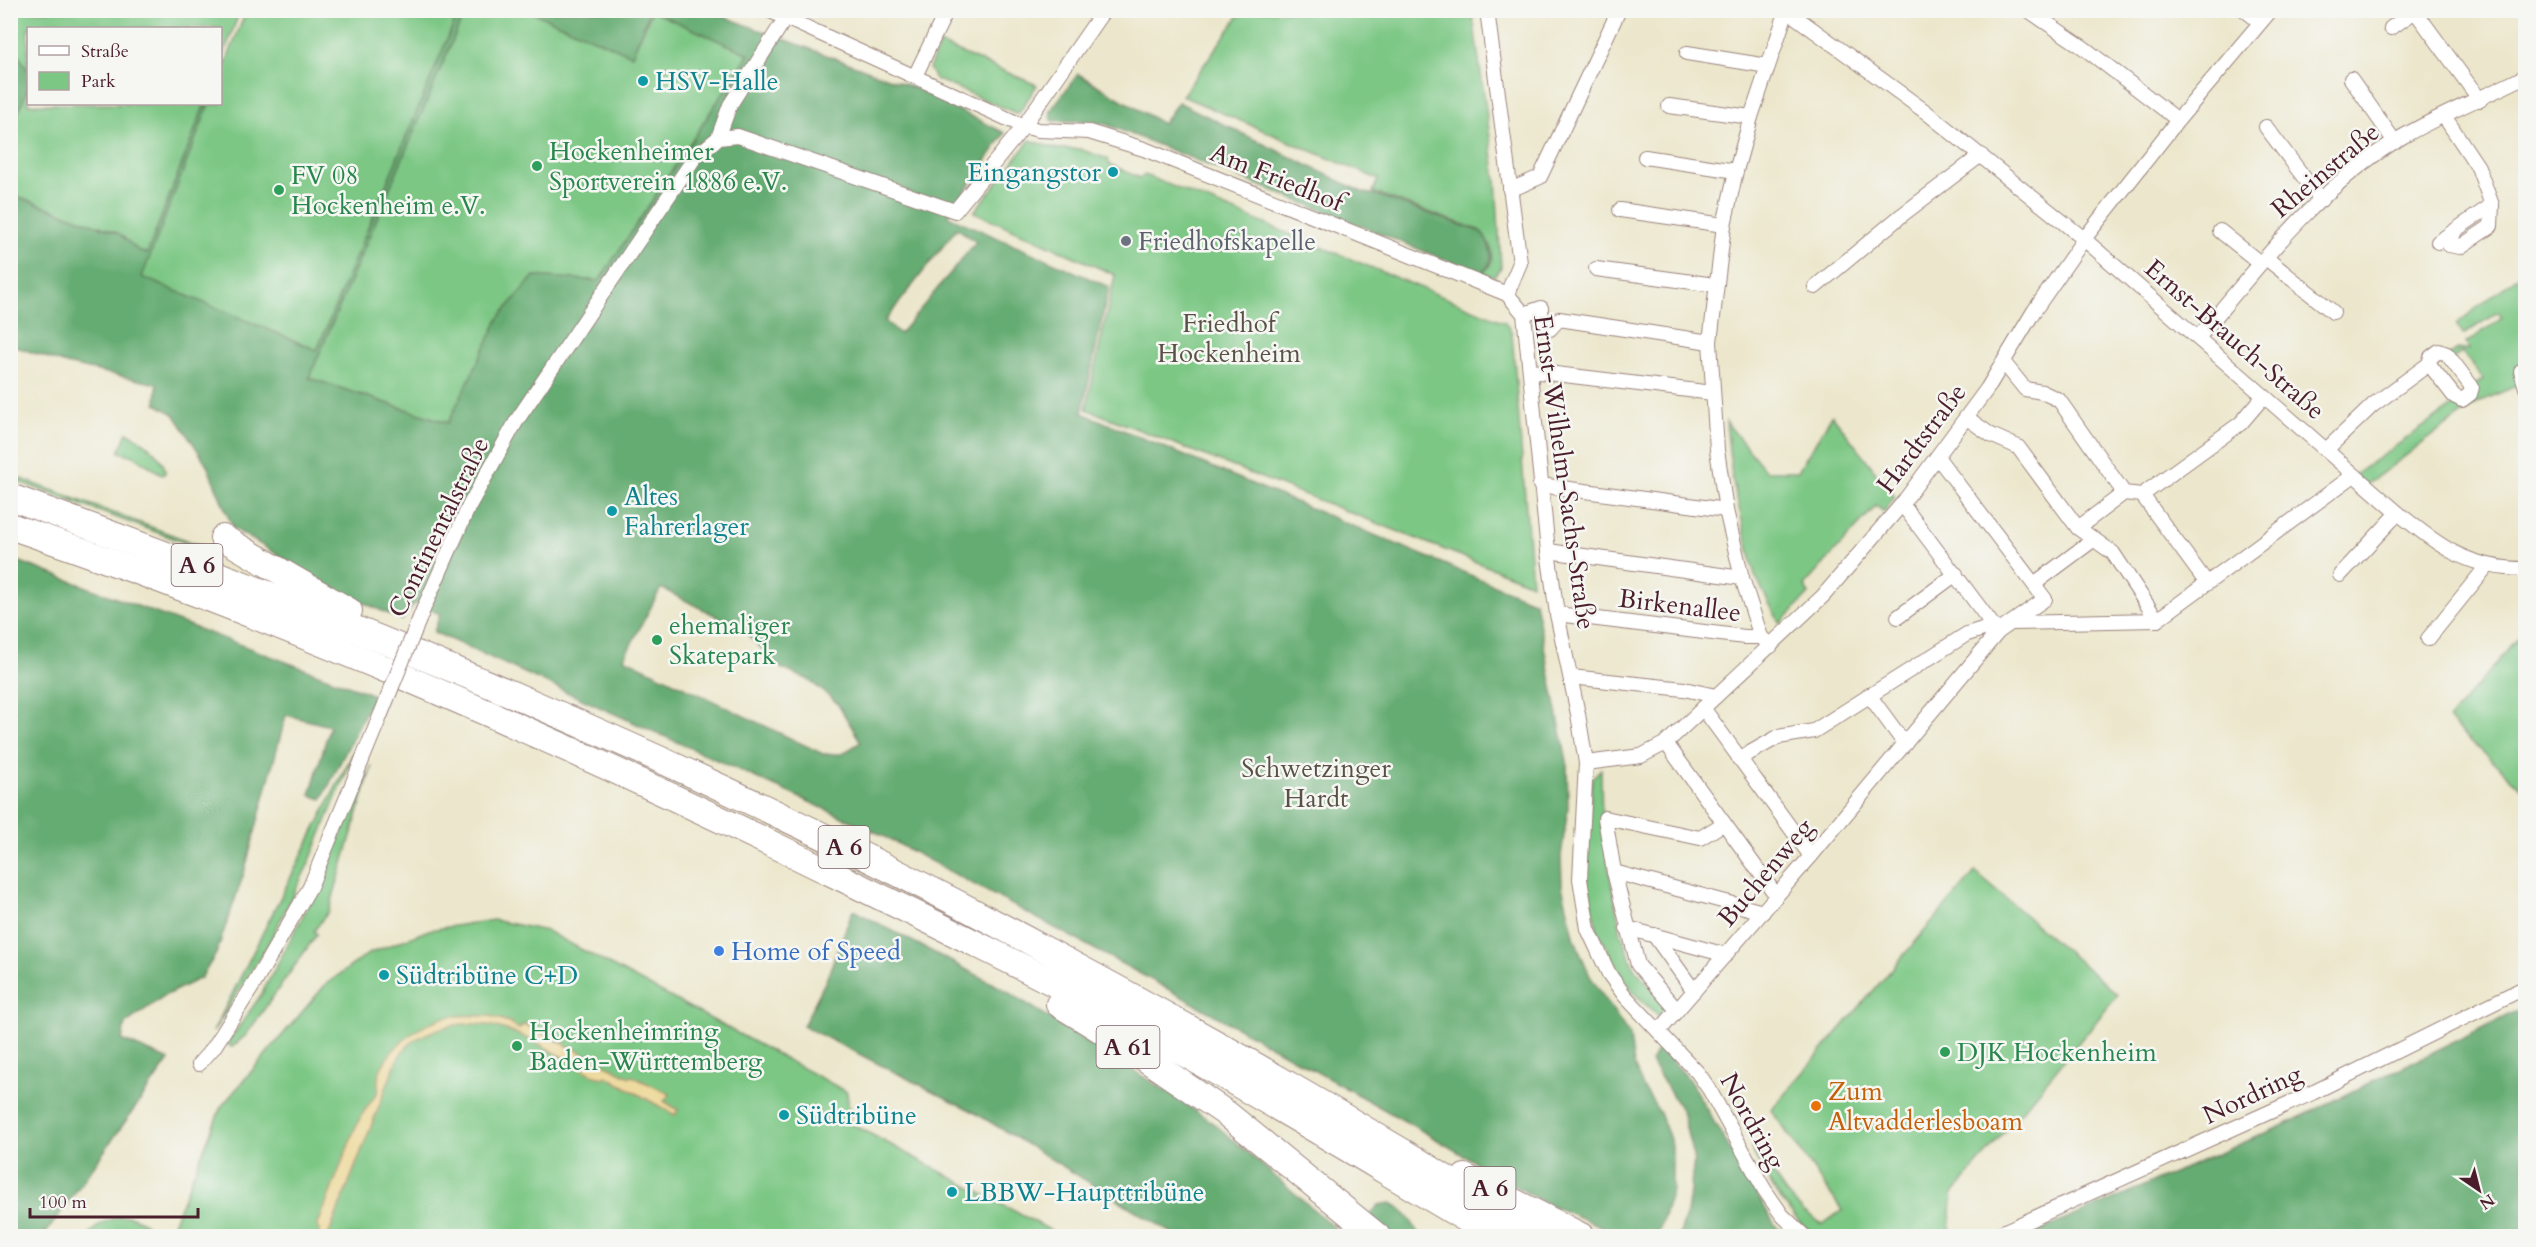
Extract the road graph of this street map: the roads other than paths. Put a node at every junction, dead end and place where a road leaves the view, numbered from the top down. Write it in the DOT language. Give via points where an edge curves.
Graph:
graph roads {
  1 [pos="768,10"];
  2 [pos="1104,10"];
  3 [pos="1487,10"];
  4 [pos="1619,10"];
  5 [pos="2028,10"];
  6 [pos="2244,10"];
  7 [pos="2271,10"];
  8 [pos="1787,11"];
  9 [pos="941,13"];
  10 [pos="789,14"];
  11 [pos="2260,22"];
  12 [pos="2391,28"];
  13 [pos="1687,53"];
  14 [pos="1768,66"];
  15 [pos="915,76"];
  16 [pos="2526,76"];
  17 [pos="2351,79"];
  18 [pos="2480,100"];
  19 [pos="1670,106"];
  20 [pos="2444,116"];
  21 [pos="1751,117"];
  22 [pos="2178,120"];
  23 [pos="1023,126"];
  24 [pos="2265,127"];
  25 [pos="718,138"];
  26 [pos="2396,142"];
  27 [pos="1981,155"];
  28 [pos="1645,157"];
  29 [pos="1736,171"];
  30 [pos="1510,190"];
  31 [pos="2321,200"];
  32 [pos="1620,210"];
  33 [pos="1724,225"];
  34 [pos="2220,231"];
  35 [pos="2084,239"];
  36 [pos="2438,242"];
  37 [pos="2263,261"];
  38 [pos="1596,269"];
  39 [pos="1715,285"];
  40 [pos="1815,287"];
  41 [pos="1507,294"];
  42 [pos="2333,312"];
  43 [pos="1524,314"];
  44 [pos="2199,338"];
  45 [pos="1710,342"];
  46 [pos="2004,363"];
  47 [pos="2429,364"];
  48 [pos="2526,369"];
  49 [pos="1531,371"];
  50 [pos="2526,388"];
  51 [pos="1713,393"];
  52 [pos="2264,396"];
  53 [pos="1967,418"];
  54 [pos="2326,450"];
  55 [pos="1938,458"];
  56 [pos="2355,475"];
  57 [pos="1540,485"];
  58 [pos="2124,493"];
  59 [pos="2142,495"];
  60 [pos="10,497"];
  61 [pos="1902,504"];
  62 [pos="1726,510"];
  63 [pos="2398,513"];
  64 [pos="10,526"];
  65 [pos="2078,528"];
  66 [pos="224,538"];
  67 [pos="2093,540"];
  68 [pos="1548,551"];
  69 [pos="2487,566"];
  70 [pos="2526,569"];
  71 [pos="1956,574"];
  72 [pos="2340,575"];
  73 [pos="1742,578"];
  74 [pos="2206,582"];
  75 [pos="2034,584"];
  76 [pos="1557,614"];
  77 [pos="1898,617"];
  78 [pos="2157,620"];
  79 [pos="2011,623"];
  80 [pos="1998,632"];
  81 [pos="382,638"];
  82 [pos="2428,639"];
  83 [pos="1766,642"];
  84 [pos="1571,677"];
  85 [pos="1869,695"];
  86 [pos="1716,696"];
  87 [pos="1703,708"];
  88 [pos="1666,743"];
  89 [pos="1905,744"];
  90 [pos="1739,759"];
  91 [pos="1586,763"];
  92 [pos="1723,824"];
  93 [pos="1811,856"];
  94 [pos="1614,872"];
  95 [pos="1776,895"];
  96 [pos="1763,912"];
  97 [pos="1627,928"];
  98 [pos="1654,935"];
  99 [pos="962,938"];
  100 [pos="1726,955"];
  101 [pos="2526,987"];
  102 [pos="1694,991"];
  103 [pos="1677,1010"];
  104 [pos="1660,1030"];
  105 [pos="200,1064"];
  106 [pos="1396,1147"];
  107 [pos="1377,1236"];
  108 [pos="1495,1236"];
  109 [pos="1535,1236"];
  110 [pos="1581,1236"];
  111 [pos="1804,1236"];
  112 [pos="1994,1236"];
  1 -- 10 [label="street, Am Friedhof"];
  2 -- 23 [label="street"];
  3 -- 30 [label="street, Ernst-Wilhelm-Sachs-Straße"];
  4 -- 30 [label="street" via="1540,177"];
  5 -- 22 [label="street"];
  6 -- 11 [label="street"];
  7 -- 11 [label="street, Hardtstraße"];
  8 -- 14 [label="street, Birkenallee"];
  8 -- 27 [label="street, Ernst-Brauch-Straße"];
  9 -- 15 [label="street"];
  10 -- 15 [label="street, Am Friedhof"];
  10 -- 25 [label="street" via="730,105"];
  11 -- 22 [label="street, Hardtstraße"];
  12 -- 18 [label="street" via="2415,11"];
  13 -- 14 [label="street"];
  14 -- 21 [label="street, Birkenallee"];
  15 -- 23 [label="street, Am Friedhof"];
  16 -- 18 [label="street, Rheinstraße"];
  17 -- 26 [label="street"];
  18 -- 20 [label="street, Rheinstraße"];
  19 -- 21 [label="street"];
  20 -- 26 [label="street, Rheinstraße"];
  20 -- 36 [label="street" via="2478,167 2492,205"];
  21 -- 29 [label="street, Birkenallee"];
  22 -- 35 [label="street, Hardtstraße"];
  23 -- 25 [label="street" via="955,211 738,136"];
  23 -- 41 [label="street, Am Friedhof" via="1089,132 1144,149"];
  24 -- 31 [label="street"];
  25 -- 105 [label="street, Continentalstraße, bridge" via="695,157 518,420 469,506 310,887 254,984"];
  26 -- 31 [label="street, Rheinstraße"];
  27 -- 35 [label="street, Ernst-Brauch-Straße"];
  27 -- 40 [label="street"];
  28 -- 29 [label="street"];
  29 -- 33 [label="street, Birkenallee"];
  30 -- 41 [label="street, Ernst-Wilhelm-Sachs-Straße" via="1520,263"];
  31 -- 37 [label="street, Rheinstraße"];
  32 -- 33 [label="street"];
  33 -- 39 [label="street, Birkenallee"];
  34 -- 37 [label="street"];
  35 -- 44 [label="street, Ernst-Brauch-Straße"];
  35 -- 46 [label="street, Hardtstraße"];
  37 -- 42 [label="street"];
  37 -- 44 [label="street, Rheinstraße"];
  38 -- 39 [label="street"];
  39 -- 45 [label="street, Birkenallee"];
  41 -- 43 [label="street, Ernst-Wilhelm-Sachs-Straße"];
  43 -- 45 [label="street" via="1541,308 1542,321 1550,329 1559,319"];
  43 -- 49 [label="street, Ernst-Wilhelm-Sachs-Straße"];
  44 -- 52 [label="street, Ernst-Brauch-Straße"];
  45 -- 51 [label="street, Birkenallee"];
  46 -- 53 [label="street, Hardtstraße"];
  46 -- 58 [label="street" via="2025,389 2059,400"];
  47 -- 54 [label="street" via="2373,405"];
  48 -- 50 [label="street" via="2521,371"];
  49 -- 51 [label="street"];
  49 -- 57 [label="street, Ernst-Wilhelm-Sachs-Straße"];
  51 -- 62 [label="street, Birkenallee"];
  52 -- 54 [label="street, Ernst-Brauch-Straße"];
  52 -- 59 [label="street" via="2241,423"];
  53 -- 55 [label="street, Hardtstraße"];
  53 -- 65 [label="street" via="2018,447"];
  54 -- 56 [label="street, Ernst-Brauch-Straße"];
  55 -- 61 [label="street, Hardtstraße"];
  55 -- 75 [label="street"];
  56 -- 63 [label="street, Ernst-Brauch-Straße"];
  56 -- 74 [label="street"];
  57 -- 62 [label="street"];
  57 -- 68 [label="street, Ernst-Wilhelm-Sachs-Straße"];
  58 -- 59 [label="street"];
  58 -- 65 [label="street"];
  59 -- 74 [label="street"];
  60 -- 81 [label="highway, A 6" via="180,558"];
  61 -- 71 [label="street"];
  61 -- 83 [label="street, Hardtstraße" via="1823,596"];
  62 -- 73 [label="street, Birkenallee"];
  63 -- 69 [label="street, Ernst-Brauch-Straße" via="2438,544"];
  63 -- 72 [label="street"];
  64 -- 99 [label="highway, A 6" via="235,608 540,736"];
  65 -- 67 [label="street"];
  66 -- 81 [label="highway" via="343,606"];
  67 -- 75 [label="street"];
  67 -- 78 [label="street" via="2113,553"];
  68 -- 73 [label="street, Birkenallee"];
  68 -- 76 [label="street, Ernst-Wilhelm-Sachs-Straße"];
  69 -- 70 [label="street, Ernst-Brauch-Straße"];
  69 -- 82 [label="street"];
  71 -- 77 [label="street"];
  71 -- 80 [label="street"];
  73 -- 83 [label="street, Birkenallee"];
  74 -- 78 [label="street"];
  75 -- 79 [label="street, Buchenweg" via="2044,599"];
  76 -- 83 [label="street, Birkenallee"];
  76 -- 84 [label="street, Ernst-Wilhelm-Sachs-Straße"];
  78 -- 79 [label="street"];
  79 -- 80 [label="street, Buchenweg"];
  80 -- 85 [label="street" via="1983,629 1967,634"];
  80 -- 89 [label="street, Buchenweg"];
  81 -- 106 [label="highway, A 6" via="677,767 878,864 1182,1024"];
  83 -- 86 [label="street, Birkenallee"];
  84 -- 86 [label="street"];
  84 -- 91 [label="street, Ernst-Wilhelm-Sachs-Straße"];
  85 -- 89 [label="street"];
  85 -- 90 [label="street" via="1814,731 1778,737"];
  86 -- 87 [label="street, Birkenallee"];
  87 -- 88 [label="street, Birkenallee"];
  87 -- 90 [label="street"];
  88 -- 91 [label="street, Birkenallee" via="1641,756"];
  88 -- 92 [label="street"];
  89 -- 93 [label="street, Buchenweg"];
  90 -- 93 [label="street"];
  91 -- 104 [label="street, Ernst-Wilhelm-Sachs-Straße" via="1580,879 1588,929 1609,974"];
  92 -- 94 [label="street" via="1700,838 1605,818"];
  92 -- 95 [label="street"];
  93 -- 95 [label="street, Buchenweg"];
  94 -- 96 [label="street"];
  94 -- 97 [label="street"];
  95 -- 96 [label="street, Buchenweg"];
  96 -- 100 [label="street, Buchenweg"];
  97 -- 98 [label="street"];
  97 -- 103 [label="street" via="1638,965"];
  98 -- 100 [label="street"];
  98 -- 102 [label="street"];
  99 -- 107 [label="highway, A 61" via="993,964 1124,1044 1227,1114"];
  99 -- 108 [label="highway, A 6" via="1255,1093"];
  100 -- 102 [label="street, Buchenweg"];
  101 -- 112 [label="street, Nordring" via="2303,1097"];
  102 -- 103 [label="street, Buchenweg"];
  103 -- 104 [label="street, Buchenweg"];
  104 -- 111 [label="street, Nordring" via="1709,1089 1764,1189 1782,1215"];
  106 -- 109 [label="highway, A 6"];
  106 -- 110 [label="highway, A 6" via="1484,1185"];
}
